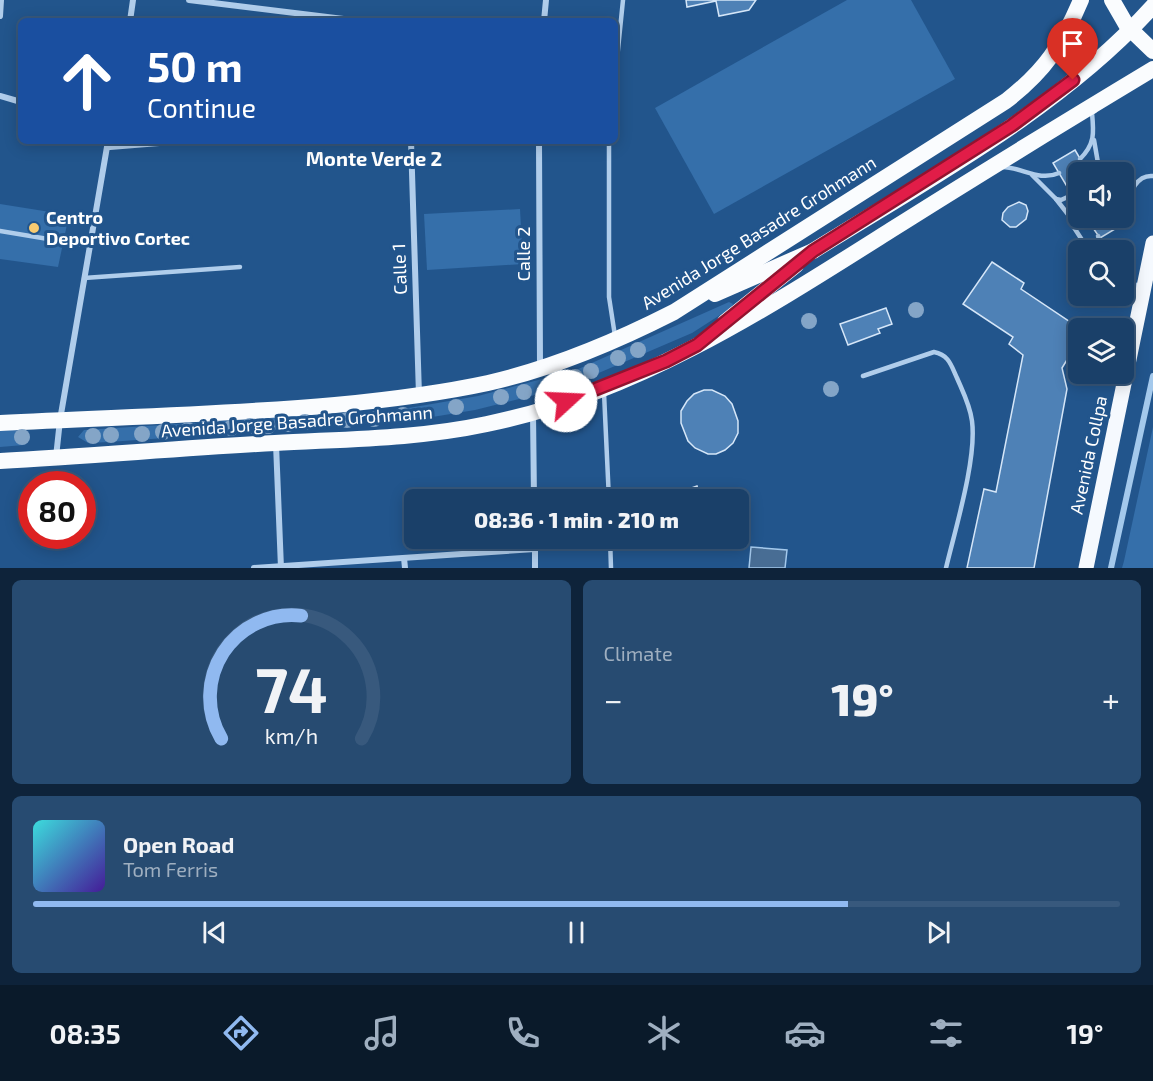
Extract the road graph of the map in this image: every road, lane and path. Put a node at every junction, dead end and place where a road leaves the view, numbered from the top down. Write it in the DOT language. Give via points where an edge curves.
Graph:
graph roads {
  1 [pos="1,0"];
  2 [pos="133,0"];
  3 [pos="189,0"];
  4 [pos="546,0"];
  5 [pos="623,0"];
  6 [pos="1081,0"];
  7 [pos="1112,0"];
  8 [pos="1153,6"];
  9 [pos="0,16"];
  10 [pos="130,18"];
  11 [pos="336,18"];
  12 [pos="544,18"];
  13 [pos="618,49"];
  14 [pos="1153,51"];
  15 [pos="1153,69"];
  16 [pos="1110,94"];
  17 [pos="0,96"];
  18 [pos="18,101"];
  19 [pos="1094,140"];
  20 [pos="107,144"];
  21 [pos="411,144"];
  22 [pos="539,144"];
  23 [pos="609,144"];
  24 [pos="1080,159"];
  25 [pos="1098,162"];
  26 [pos="991,167"];
  27 [pos="1059,173"];
  28 [pos="1032,174"];
  29 [pos="1153,176"];
  30 [pos="1135,185"];
  31 [pos="1068,197"];
  32 [pos="1056,199"];
  33 [pos="1068,214"];
  34 [pos="1074,228"];
  35 [pos="0,231"];
  36 [pos="1098,236"];
  37 [pos="1084,240"];
  38 [pos="1100,240"];
  39 [pos="1153,243"];
  40 [pos="90,246"];
  41 [pos="813,251"];
  42 [pos="240,267"];
  43 [pos="84,278"];
  44 [pos="1134,283"];
  45 [pos="1143,293"];
  46 [pos="674,312"];
  47 [pos="616,339"];
  48 [pos="697,345"];
  49 [pos="540,368"];
  50 [pos="863,376"];
  51 [pos="604,387"];
  52 [pos="419,397"];
  53 [pos="533,411"];
  54 [pos="60,420"];
  55 [pos="0,423"];
  56 [pos="276,443"];
  57 [pos="56,458"];
  58 [pos="0,461"];
  59 [pos="534,489"];
  60 [pos="609,489"];
  61 [pos="535,549"];
  62 [pos="610,549"];
  63 [pos="404,558"];
  64 [pos="281,567"];
  65 [pos="254,568"];
  66 [pos="405,568"];
  67 [pos="535,568"];
  68 [pos="611,568"];
  69 [pos="946,568"];
  70 [pos="1086,568"];
  1 -- 9 [label="street"];
  2 -- 10 [label="street"];
  3 -- 11 [label="street"];
  4 -- 12 [label="street"];
  5 -- 13 [label="lane"];
  6 -- 46 [label="highway, Avenida Jorge Basadre Grohmann" via="1064,38 1041,69 1006,101"];
  7 -- 14 [label="highway" via="1127,26"];
  8 -- 41 [label="highway, bridge" via="1088,68 1011,126"];
  15 -- 16 [label="highway, Avenida Jorge Basadre Grohmann"];
  16 -- 19 [label="lane" via="1092,113"];
  16 -- 26 [label="highway, Avenida Jorge Basadre Grohmann"];
  17 -- 18 [label="street"];
  19 -- 24 [label="lane"];
  19 -- 25 [label="lane"];
  20 -- 40 [label="street"];
  21 -- 52 [label="street, Calle 1"];
  22 -- 49 [label="street, Calle 2"];
  23 -- 47 [label="lane" via="609,297"];
  26 -- 28 [label="lane" via="1015,167"];
  26 -- 48 [label="highway, Avenida Jorge Basadre Grohmann" via="762,311"];
  27 -- 28 [label="lane"];
  28 -- 32 [label="lane"];
  29 -- 30 [label="lane" via="1142,178"];
  31 -- 32 [label="lane"];
  32 -- 33 [label="lane"];
  34 -- 37 [label="lane"];
  35 -- 40 [label="lane"];
  36 -- 38 [label="lane"];
  39 -- 45 [label="main road, Avenida Collpa"];
  40 -- 43 [label="street"];
  41 -- 46 [label="highway"];
  41 -- 48 [label="highway"];
  42 -- 43 [label="lane"];
  43 -- 54 [label="street"];
  44 -- 45 [label="lane"];
  45 -- 70 [label="main road, Avenida Collpa"];
  46 -- 47 [label="highway, Avenida Jorge Basadre Grohmann"];
  47 -- 49 [label="highway, Avenida Jorge Basadre Grohmann"];
  48 -- 51 [label="highway, Avenida Jorge Basadre Grohmann"];
  49 -- 52 [label="highway, Avenida Jorge Basadre Grohmann"];
  50 -- 69 [label="lane" via="934,352 942,354 949,359 969,405 973,444"];
  51 -- 53 [label="highway, Avenida Jorge Basadre Grohmann"];
  51 -- 60 [label="lane"];
  52 -- 54 [label="highway, Avenida Jorge Basadre Grohmann" via="250,413"];
  53 -- 56 [label="highway, Avenida Jorge Basadre Grohmann" via="489,424 407,436"];
  53 -- 59 [label="street"];
  54 -- 55 [label="highway, Avenida Jorge Basadre Grohmann"];
  54 -- 57 [label="street"];
  56 -- 57 [label="highway, Avenida Jorge Basadre Grohmann"];
  56 -- 64 [label="street"];
  57 -- 58 [label="highway, Avenida Jorge Basadre Grohmann"];
  61 -- 63 [label="street"];
  61 -- 67 [label="street"];
  62 -- 68 [label="lane"];
  63 -- 64 [label="street"];
  63 -- 66 [label="street"];
  64 -- 65 [label="street"];
}
